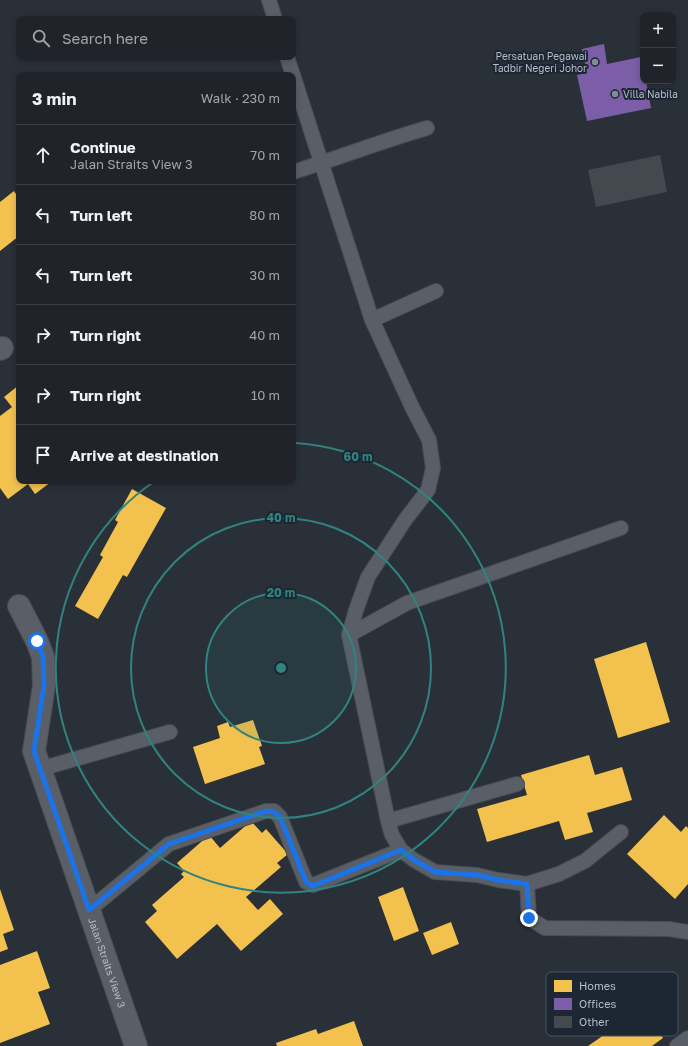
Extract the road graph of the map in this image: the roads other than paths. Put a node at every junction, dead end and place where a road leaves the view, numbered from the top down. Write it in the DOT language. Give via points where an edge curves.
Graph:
graph roads {
  1 [pos="269,0"];
  2 [pos="274,16"];
  3 [pos="288,60"];
  4 [pos="292,72"];
  5 [pos="296,84"];
  6 [pos="427,128"];
  7 [pos="322,163"];
  8 [pos="296,171"];
  9 [pos="436,291"];
  10 [pos="372,320"];
  11 [pos="621,528"];
  12 [pos="19,606"];
  13 [pos="349,635"];
  14 [pos="170,732"];
  15 [pos="40,769"];
  16 [pos="517,784"];
  17 [pos="388,821"];
  18 [pos="621,832"];
  19 [pos="401,850"];
  20 [pos="527,884"];
  21 [pos="89,910"];
  22 [pos="688,932"];
  23 [pos="688,1038"];
  24 [pos="136,1046"];
  25 [pos="678,1046"];
  1 -- 2 [label="lane"];
  3 -- 4 [label="lane"];
  5 -- 7 [label="lane"];
  6 -- 7 [label="lane"];
  7 -- 8 [label="lane"];
  7 -- 10 [label="lane"];
  9 -- 10 [label="lane"];
  10 -- 13 [label="lane" via="429,440 433,468 428,490 368,576"];
  11 -- 13 [label="lane" via="407,603"];
  12 -- 15 [label="street, Jalan Straits View 3" via="43,657 44,685 34,751"];
  13 -- 17 [label="lane"];
  14 -- 15 [label="lane"];
  15 -- 21 [label="street, Jalan Straits View 3"];
  16 -- 17 [label="lane"];
  17 -- 19 [label="lane" via="392,835"];
  18 -- 20 [label="lane" via="585,861 559,874"];
  19 -- 20 [label="lane" via="435,872 478,875"];
  19 -- 21 [label="lane" via="313,886 306,882 280,817 274,812 266,811 169,844"];
  20 -- 22 [label="lane" via="529,918 545,928 669,929"];
  21 -- 24 [label="street, Jalan Straits View 3"];
  23 -- 25 [label="lane"];
}
